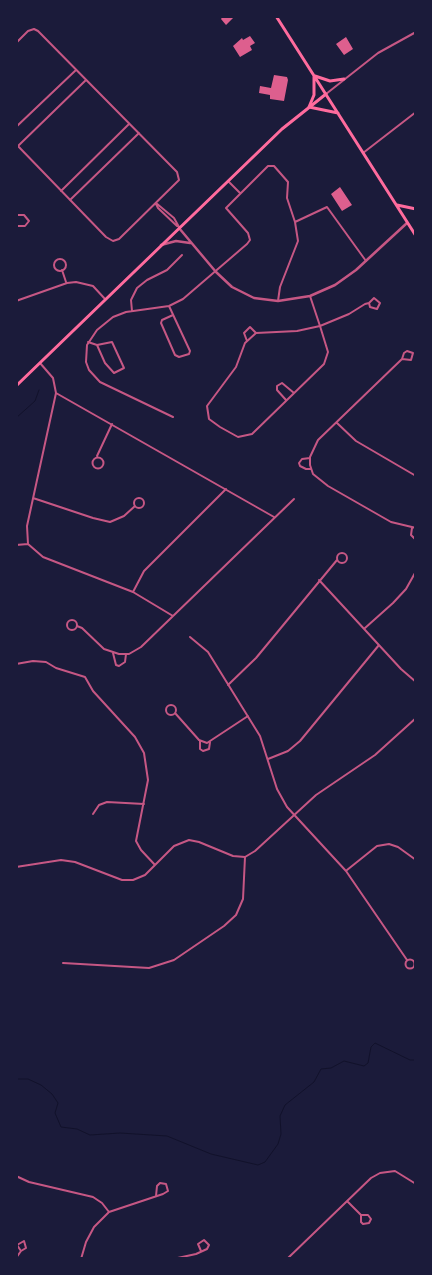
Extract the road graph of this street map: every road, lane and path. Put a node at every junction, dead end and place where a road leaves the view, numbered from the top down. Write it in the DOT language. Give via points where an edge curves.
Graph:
graph roads {
  1 [pos="276,16"];
  2 [pos="416,32"];
  3 [pos="16,43"];
  4 [pos="76,70"];
  5 [pos="314,76"];
  6 [pos="344,79"];
  7 [pos="86,80"];
  8 [pos="326,94"];
  9 [pos="309,107"];
  10 [pos="416,112"];
  11 [pos="338,114"];
  12 [pos="129,123"];
  13 [pos="16,128"];
  14 [pos="139,133"];
  15 [pos="17,145"];
  16 [pos="363,153"];
  17 [pos="228,181"];
  18 [pos="61,190"];
  19 [pos="240,193"];
  20 [pos="70,200"];
  21 [pos="156,203"];
  22 [pos="396,205"];
  23 [pos="416,210"];
  24 [pos="16,215"];
  25 [pos="295,222"];
  26 [pos="407,223"];
  27 [pos="16,226"];
  28 [pos="179,227"];
  29 [pos="416,236"];
  30 [pos="192,243"];
  31 [pos="160,246"];
  32 [pos="182,255"];
  33 [pos="366,261"];
  34 [pos="62,270"];
  35 [pos="216,272"];
  36 [pos="66,283"];
  37 [pos="310,296"];
  38 [pos="106,299"];
  39 [pos="16,301"];
  40 [pos="278,301"];
  41 [pos="369,304"];
  42 [pos="169,306"];
  43 [pos="132,311"];
  44 [pos="173,315"];
  45 [pos="320,326"];
  46 [pos="256,333"];
  47 [pos="247,340"];
  48 [pos="88,342"];
  49 [pos="97,345"];
  50 [pos="402,359"];
  51 [pos="40,363"];
  52 [pos="16,386"];
  53 [pos="56,393"];
  54 [pos="294,393"];
  55 [pos="286,400"];
  56 [pos="174,416"];
  57 [pos="337,422"];
  58 [pos="112,424"];
  59 [pos="97,457"];
  60 [pos="310,458"];
  61 [pos="311,469"];
  62 [pos="416,476"];
  63 [pos="226,489"];
  64 [pos="33,498"];
  65 [pos="294,499"];
  66 [pos="135,506"];
  67 [pos="274,518"];
  68 [pos="414,528"];
  69 [pos="416,540"];
  70 [pos="28,544"];
  71 [pos="16,546"];
  72 [pos="337,560"];
  73 [pos="415,573"];
  74 [pos="319,580"];
  75 [pos="133,592"];
  76 [pos="173,616"];
  77 [pos="77,626"];
  78 [pos="364,628"];
  79 [pos="190,637"];
  80 [pos="379,645"];
  81 [pos="113,653"];
  82 [pos="126,654"];
  83 [pos="16,664"];
  84 [pos="416,682"];
  85 [pos="228,684"];
  86 [pos="176,713"];
  87 [pos="248,716"];
  88 [pos="415,720"];
  89 [pos="200,741"];
  90 [pos="210,742"];
  91 [pos="268,759"];
  92 [pos="144,804"];
  93 [pos="93,814"];
  94 [pos="293,815"];
  95 [pos="245,857"];
  96 [pos="416,860"];
  97 [pos="155,865"];
  98 [pos="16,867"];
  99 [pos="346,871"];
  100 [pos="407,960"];
  101 [pos="64,963"];
  102 [pos="16,1176"];
  103 [pos="416,1184"];
  104 [pos="156,1196"];
  105 [pos="347,1201"];
  106 [pos="109,1212"];
  107 [pos="361,1215"];
  108 [pos="21,1251"];
  109 [pos="200,1251"];
  110 [pos="16,1258"];
  111 [pos="81,1259"];
  112 [pos="173,1259"];
  113 [pos="286,1259"];
  1 -- 5 [label="main road"];
  2 -- 6 [label="street" via="386,47"];
  3 -- 4 [label="street" via="28,31 36,30"];
  4 -- 7 [label="street"];
  4 -- 13 [label="street"];
  5 -- 6 [label="main road" via="330,81"];
  5 -- 8 [label="main road"];
  5 -- 9 [label="main road" via="314,95"];
  6 -- 8 [label="street"];
  7 -- 12 [label="street"];
  7 -- 15 [label="street"];
  8 -- 9 [label="main road"];
  8 -- 11 [label="main road"];
  9 -- 11 [label="main road"];
  9 -- 17 [label="main road"];
  10 -- 16 [label="street"];
  11 -- 16 [label="main road"];
  12 -- 14 [label="street"];
  12 -- 18 [label="street"];
  14 -- 20 [label="street"];
  14 -- 21 [label="street" via="178,174 178,183"];
  15 -- 18 [label="street"];
  16 -- 22 [label="main road"];
  17 -- 19 [label="street"];
  17 -- 28 [label="main road"];
  18 -- 20 [label="street"];
  19 -- 25 [label="street" via="272,165 288,182 287,198"];
  19 -- 35 [label="street" via="226,208 248,233 250,240"];
  20 -- 21 [label="street" via="113,241"];
  21 -- 28 [label="street"];
  21 -- 28 [label="street" via="174,218"];
  22 -- 23 [label="main road"];
  22 -- 26 [label="main road"];
  24 -- 27 [label="street" via="24,215 29,221 25,226"];
  25 -- 33 [label="street" via="327,207"];
  25 -- 40 [label="street" via="298,241 280,286"];
  26 -- 29 [label="main road"];
  26 -- 33 [label="street"];
  28 -- 30 [label="street"];
  28 -- 31 [label="main road"];
  30 -- 31 [label="street"];
  30 -- 35 [label="street"];
  31 -- 38 [label="main road"];
  32 -- 43 [label="street" via="167,270 138,288 131,300"];
  33 -- 37 [label="street" via="342,281"];
  34 -- 34 [label="street" via="65,262 59,259 54,266"];
  34 -- 36 [label="street"];
  35 -- 40 [label="street" via="246,295"];
  35 -- 42 [label="street" via="183,299"];
  36 -- 38 [label="street" via="88,284"];
  36 -- 39 [label="street"];
  37 -- 40 [label="street"];
  37 -- 45 [label="street"];
  38 -- 51 [label="main road"];
  41 -- 41 [label="street" via="377,309 380,303 374,298"];
  41 -- 45 [label="street"];
  42 -- 43 [label="street"];
  42 -- 44 [label="street"];
  43 -- 48 [label="street" via="113,317"];
  44 -- 44 [label="street" via="162,320 161,324 175,355 179,357 190,351"];
  45 -- 46 [label="street"];
  45 -- 54 [label="street" via="328,357"];
  46 -- 47 [label="street"];
  46 -- 47 [label="street" via="253,328 247,328 244,333"];
  47 -- 55 [label="street" via="229,379 210,401 209,419 228,433 245,437"];
  48 -- 49 [label="street"];
  48 -- 56 [label="street" via="86,362 100,382"];
  49 -- 49 [label="street" via="112,342 124,368 114,373 105,363"];
  50 -- 50 [label="street" via="406,351 413,353 411,360"];
  50 -- 57 [label="street"];
  51 -- 52 [label="main road"];
  51 -- 53 [label="street" via="52,378"];
  53 -- 58 [label="street"];
  53 -- 64 [label="street"];
  54 -- 55 [label="street"];
  54 -- 55 [label="street" via="282,383 277,386 276,390"];
  57 -- 60 [label="street" via="318,440"];
  57 -- 62 [label="street" via="356,441"];
  58 -- 59 [label="street"];
  58 -- 63 [label="street"];
  59 -- 59 [label="street" via="92,462 98,468 103,462"];
  60 -- 61 [label="street"];
  60 -- 61 [label="street" via="302,459 300,466"];
  61 -- 68 [label="street" via="328,486 391,522"];
  63 -- 67 [label="street"];
  63 -- 75 [label="street" via="144,571"];
  64 -- 66 [label="street" via="110,522"];
  64 -- 70 [label="street" via="27,526"];
  65 -- 67 [label="street"];
  67 -- 76 [label="street"];
  68 -- 69 [label="street" via="411,535"];
  70 -- 71 [label="street"];
  70 -- 75 [label="street" via="43,557"];
  72 -- 72 [label="street" via="340,553 347,557 343,563"];
  72 -- 74 [label="street"];
  73 -- 78 [label="street" via="406,589"];
  74 -- 78 [label="street"];
  74 -- 85 [label="street" via="256,658"];
  75 -- 76 [label="street"];
  76 -- 82 [label="street" via="140,647"];
  77 -- 77 [label="street" via="71,630 66,625 73,620"];
  77 -- 81 [label="street"];
  78 -- 80 [label="street"];
  79 -- 85 [label="street" via="208,652"];
  80 -- 84 [label="street"];
  80 -- 91 [label="street" via="304,737 288,751"];
  81 -- 82 [label="street"];
  81 -- 82 [label="street" via="119,666 125,662"];
  83 -- 92 [label="street" via="46,662 85,677 92,691 134,737 144,754 147,771"];
  85 -- 87 [label="street"];
  86 -- 86 [label="street" via="168,714 168,706 175,706"];
  86 -- 89 [label="street"];
  87 -- 90 [label="street"];
  87 -- 91 [label="street"];
  88 -- 94 [label="street" via="375,755 316,795"];
  89 -- 90 [label="street"];
  89 -- 90 [label="street" via="203,751 209,748"];
  91 -- 94 [label="street" via="277,788"];
  92 -- 93 [label="street" via="107,802"];
  92 -- 97 [label="street" via="136,841"];
  94 -- 95 [label="street" via="255,852"];
  94 -- 99 [label="street"];
  95 -- 97 [label="street" via="233,856 189,840 174,846"];
  95 -- 101 [label="street" via="243,899 236,915 174,960 149,968"];
  96 -- 99 [label="street" via="389,844 377,846"];
  97 -- 98 [label="street" via="141,877 130,881 61,860"];
  99 -- 100 [label="street"];
  102 -- 106 [label="street" via="93,1197"];
  103 -- 105 [label="street" via="395,1171 388,1171 371,1178"];
  104 -- 104 [label="street" via="157,1186 166,1184 168,1191"];
  104 -- 106 [label="street"];
  105 -- 107 [label="street"];
  105 -- 113 [label="street"];
  106 -- 111 [label="street" via="94,1227"];
  107 -- 107 [label="street" via="363,1224 369,1223 368,1214"];
  108 -- 110 [label="street"];
  109 -- 109 [label="street" via="198,1244 204,1240 208,1242 209,1247"];
  109 -- 112 [label="street"];
}
